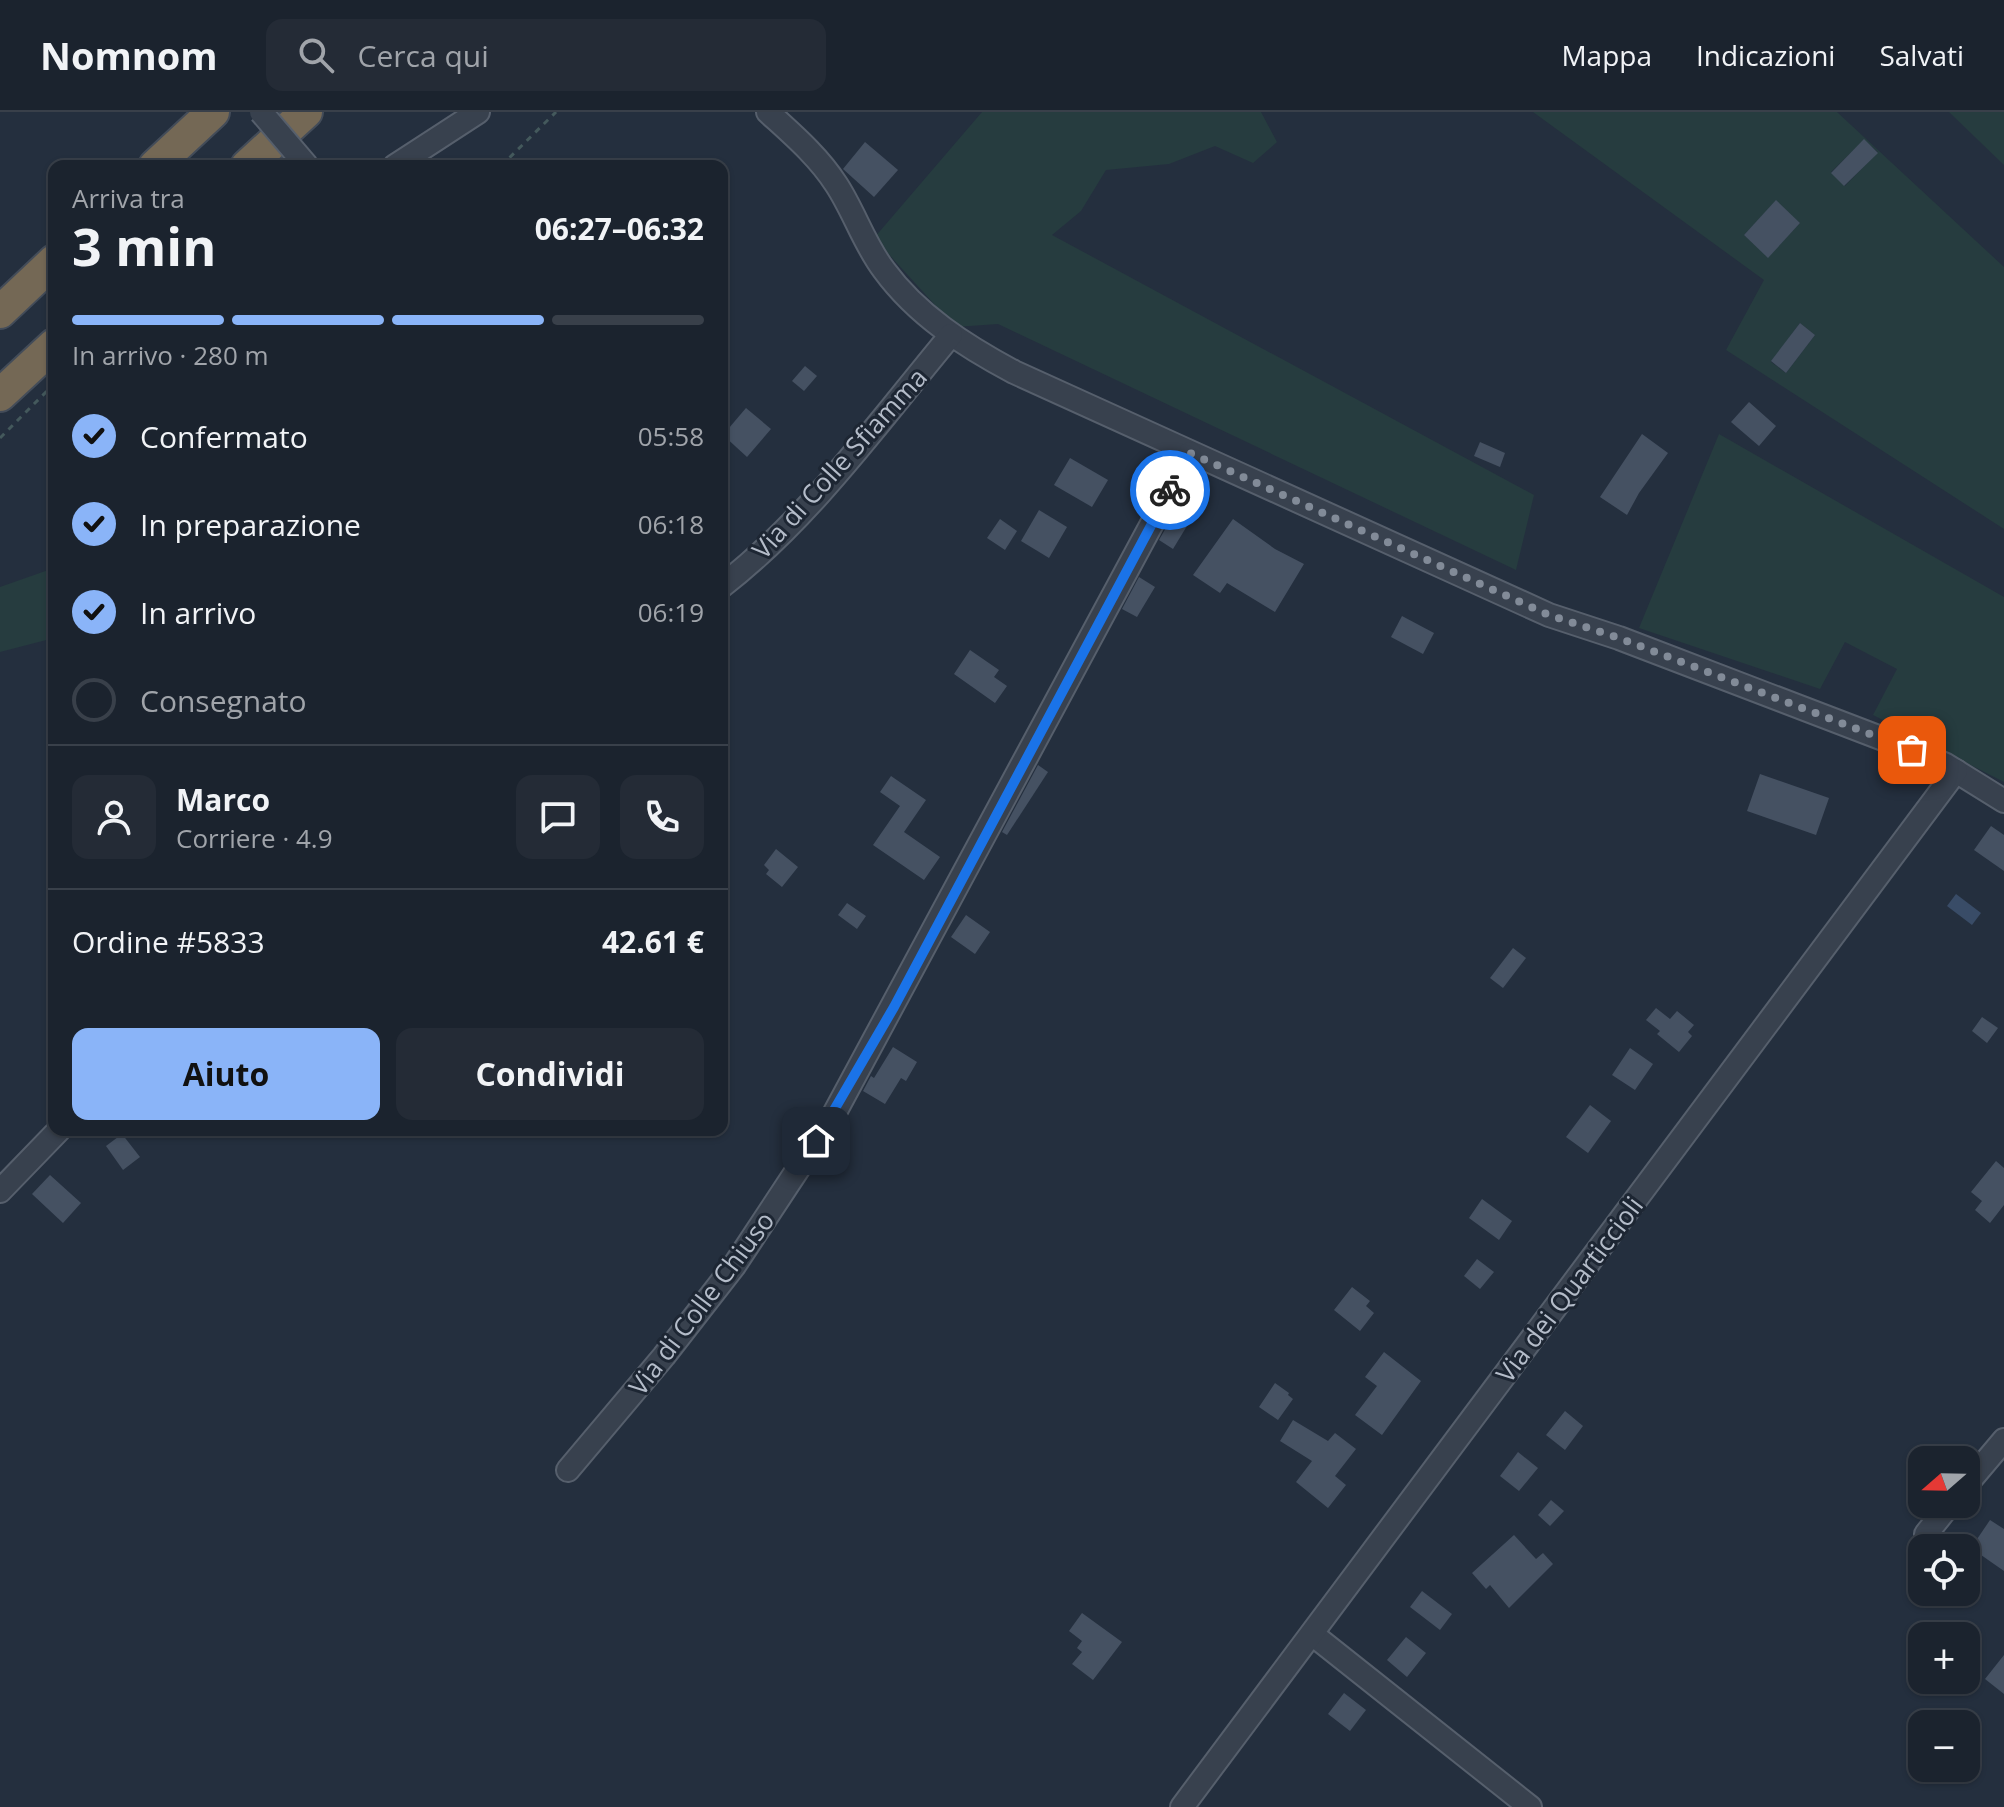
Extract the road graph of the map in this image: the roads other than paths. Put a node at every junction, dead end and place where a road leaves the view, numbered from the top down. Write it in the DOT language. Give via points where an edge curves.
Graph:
graph roads {
  1 [pos="213,112"];
  2 [pos="261,112"];
  3 [pos="306,112"];
  4 [pos="478,112"];
  5 [pos="768,112"];
  6 [pos="161,160"];
  7 [pos="254,160"];
  8 [pos="302,160"];
  9 [pos="404,160"];
  10 [pos="48,267"];
  11 [pos="0,312"];
  12 [pos="951,335"];
  13 [pos="48,351"];
  14 [pos="0,395"];
  15 [pos="1190,453"];
  16 [pos="728,581"];
  17 [pos="1956,771"];
  18 [pos="2004,801"];
  19 [pos="53,1136"];
  20 [pos="0,1191"];
  21 [pos="2004,1440"];
  22 [pos="1980,1468"];
  23 [pos="568,1470"];
  24 [pos="1939,1518"];
  25 [pos="1926,1534"];
  26 [pos="1312,1634"];
  27 [pos="1182,1807"];
  28 [pos="1530,1807"];
  1 -- 6 [label="highway"];
  2 -- 8 [label="street, bridge"];
  3 -- 7 [label="highway"];
  4 -- 9 [label="street"];
  5 -- 12 [label="street" via="823,165 884,270"];
  10 -- 11 [label="highway"];
  12 -- 15 [label="street" via="1014,372"];
  12 -- 16 [label="street, Via di Colle Sfiamma" via="840,468 756,560"];
  13 -- 14 [label="highway"];
  15 -- 17 [label="street" via="1549,615 1828,717"];
  15 -- 23 [label="street, Via di Colle Chiuso" via="833,1116 734,1266"];
  17 -- 18 [label="street"];
  17 -- 26 [label="street, Via dei Quarticcioli"];
  19 -- 20 [label="street"];
  21 -- 22 [label="street"];
  24 -- 25 [label="street"];
  26 -- 27 [label="street, Via dei Quarticcioli"];
  26 -- 28 [label="street"];
}
